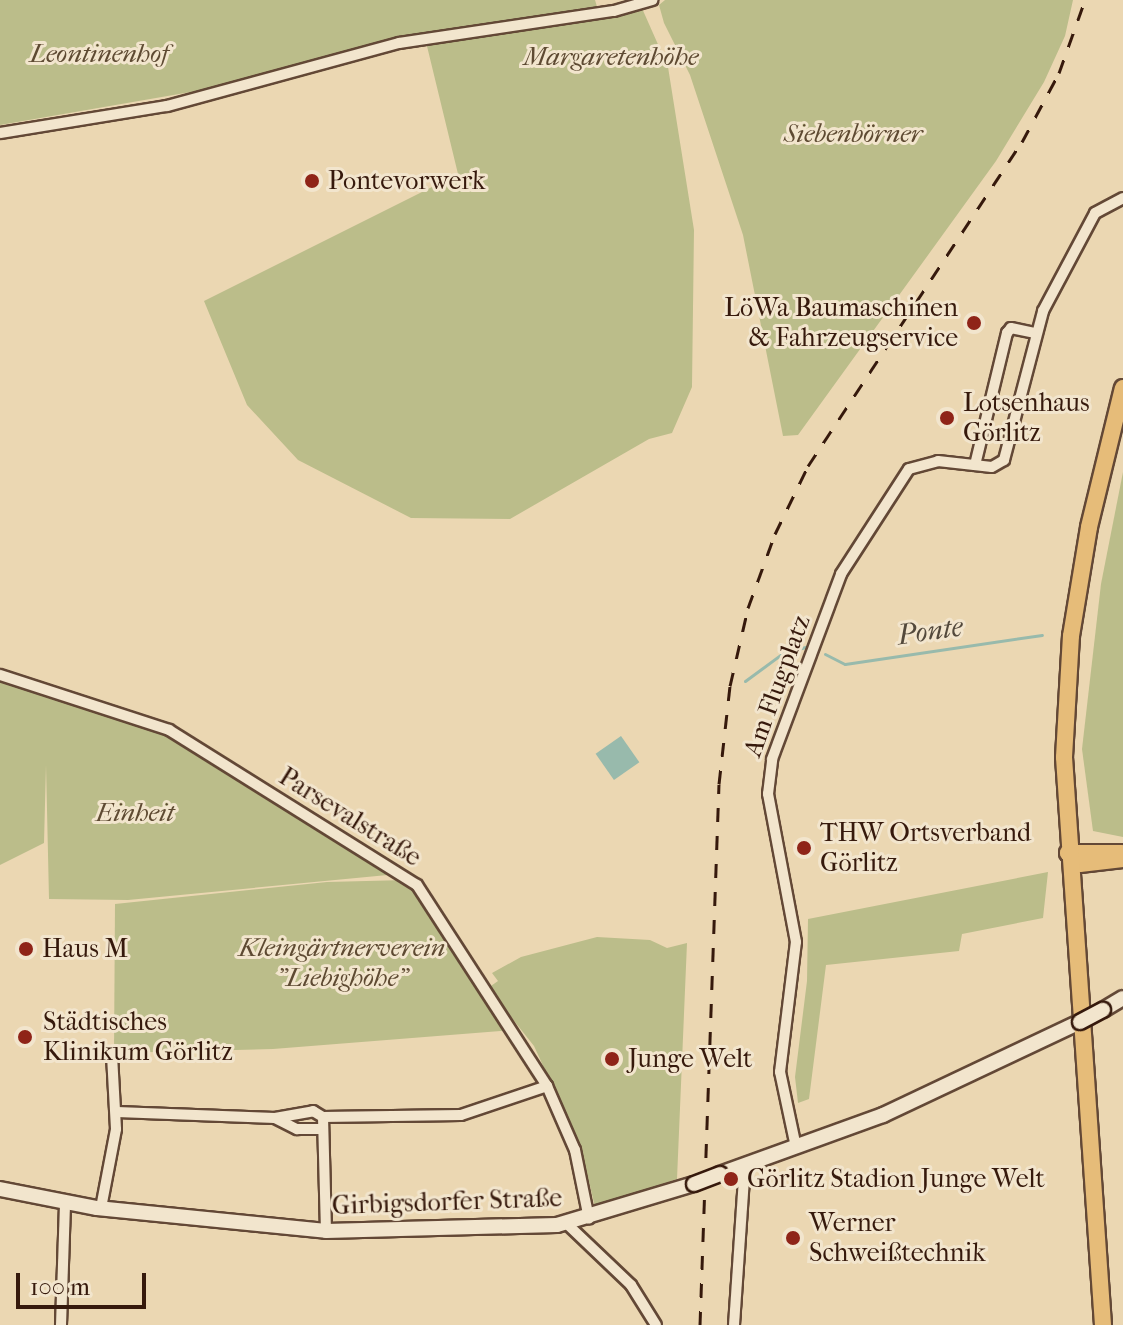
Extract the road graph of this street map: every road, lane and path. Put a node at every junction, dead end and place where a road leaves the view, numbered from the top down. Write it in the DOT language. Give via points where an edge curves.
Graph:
graph roads {
  1 [pos="652,0"];
  2 [pos="0,133"];
  3 [pos="1123,198"];
  4 [pos="1035,333"];
  5 [pos="1123,388"];
  6 [pos="975,465"];
  7 [pos="0,675"];
  8 [pos="1068,853"];
  9 [pos="1123,853"];
  10 [pos="1123,859"];
  11 [pos="1099,865"];
  12 [pos="1072,895"];
  13 [pos="1123,998"];
  14 [pos="112,1055"];
  15 [pos="547,1086"];
  16 [pos="117,1112"];
  17 [pos="275,1118"];
  18 [pos="323,1123"];
  19 [pos="796,1147"];
  20 [pos="745,1165"];
  21 [pos="0,1189"];
  22 [pos="65,1203"];
  23 [pos="101,1208"];
  24 [pos="589,1219"];
  25 [pos="566,1223"];
  26 [pos="326,1231"];
  27 [pos="61,1325"];
  28 [pos="656,1325"];
  29 [pos="734,1325"];
  30 [pos="1103,1325"];
  1 -- 2 [label="street" via="614,11 399,43 167,106"];
  3 -- 4 [label="street, Am Flugplatz" via="1095,213"];
  4 -- 6 [label="street, Am Flugplatz" via="1004,460 998,466"];
  4 -- 6 [label="street" via="1011,328 1007,333"];
  5 -- 8 [label="main road" via="1089,527 1071,636 1064,757"];
  6 -- 19 [label="street, Am Flugplatz" via="921,463 902,479 841,574 772,759 768,794 796,942 780,1072"];
  7 -- 15 [label="street, Parsevalstraße" via="169,730 403,873 431,903"];
  8 -- 9 [label="main road"];
  8 -- 11 [label="main road" via="1080,864"];
  8 -- 12 [label="main road"];
  10 -- 11 [label="main road"];
  11 -- 12 [label="main road"];
  12 -- 30 [label="main road"];
  13 -- 19 [label="street, Girbigsdorfer Straße, bridge" via="936,1093"];
  14 -- 16 [label="street"];
  15 -- 18 [label="street" via="461,1115"];
  15 -- 24 [label="street, Parsevalstraße" via="575,1150"];
  16 -- 17 [label="street"];
  16 -- 23 [label="street"];
  17 -- 18 [label="street" via="297,1129"];
  17 -- 18 [label="street" via="313,1111"];
  18 -- 26 [label="street"];
  19 -- 20 [label="street, Girbigsdorfer Straße"];
  20 -- 24 [label="street, Girbigsdorfer Straße, bridge"];
  20 -- 29 [label="street"];
  21 -- 22 [label="street, Girbigsdorfer Straße"];
  22 -- 23 [label="street, Girbigsdorfer Straße"];
  22 -- 27 [label="street"];
  23 -- 26 [label="street, Girbigsdorfer Straße"];
  24 -- 25 [label="street, Girbigsdorfer Straße"];
  25 -- 26 [label="street, Girbigsdorfer Straße"];
  25 -- 28 [label="street" via="631,1285"];
}
